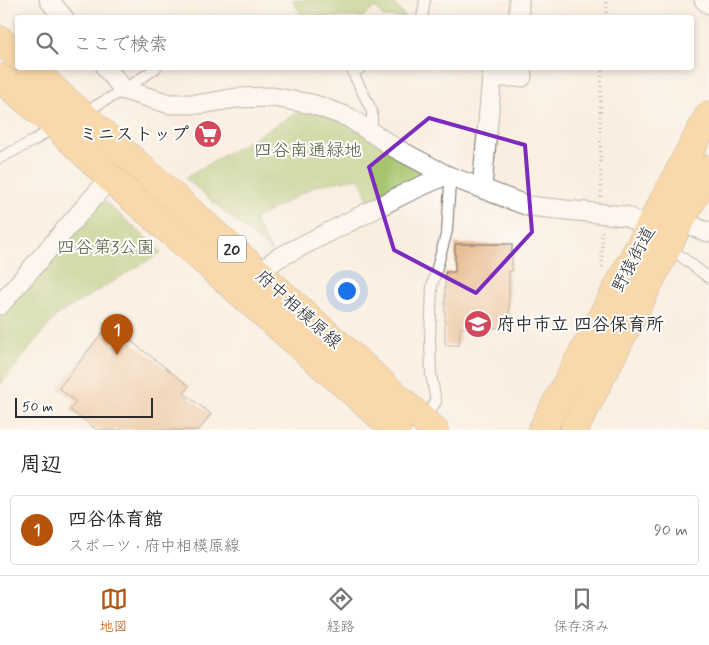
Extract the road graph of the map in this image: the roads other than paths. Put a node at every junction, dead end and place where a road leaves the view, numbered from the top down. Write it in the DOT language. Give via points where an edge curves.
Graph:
graph roads {
  1 [pos="50,0"];
  2 [pos="425,0"];
  3 [pos="519,0"];
  4 [pos="704,0"];
  5 [pos="709,4"];
  6 [pos="62,15"];
  7 [pos="422,15"];
  8 [pos="519,15"];
  9 [pos="0,40"];
  10 [pos="15,53"];
  11 [pos="31,70"];
  12 [pos="108,70"];
  13 [pos="153,70"];
  14 [pos="354,70"];
  15 [pos="521,70"];
  16 [pos="0,78"];
  17 [pos="124,90"];
  18 [pos="64,115"];
  19 [pos="709,115"];
  20 [pos="372,133"];
  21 [pos="0,158"];
  22 [pos="709,169"];
  23 [pos="446,175"];
  24 [pos="110,178"];
  25 [pos="482,188"];
  26 [pos="681,220"];
  27 [pos="650,227"];
  28 [pos="709,232"];
  29 [pos="669,247"];
  30 [pos="260,274"];
  31 [pos="709,278"];
  32 [pos="0,305"];
  33 [pos="428,425"];
  34 [pos="396,430"];
  35 [pos="542,430"];
  36 [pos="574,430"];
  1 -- 6 [label="street"];
  2 -- 7 [label="lane"];
  3 -- 8 [label="street"];
  4 -- 5 [label="street"];
  9 -- 10 [label="main road"];
  11 -- 18 [label="main road, 府中相模原線 / 20"];
  12 -- 17 [label="street"];
  13 -- 17 [label="lane"];
  14 -- 20 [label="lane" via="372,111"];
  15 -- 25 [label="street" via="522,77 492,77"];
  16 -- 18 [label="main road, 府中相模原線 / 20"];
  17 -- 18 [label="lane"];
  17 -- 20 [label="street" via="170,104 272,97 312,104 348,117"];
  18 -- 21 [label="lane" via="35,140"];
  18 -- 24 [label="main road, 府中相模原線 / 20"];
  18 -- 30 [label="main road, 府中相模原線 / 20"];
  19 -- 27 [label="main road, 野猿街道"];
  20 -- 23 [label="street"];
  22 -- 26 [label="main road, 野猿街道"];
  23 -- 25 [label="street"];
  23 -- 30 [label="street" via="276,259"];
  23 -- 33 [label="lane" via="450,184 447,231 432,286 431,374 436,402"];
  24 -- 32 [label="street"];
  24 -- 34 [label="main road, 府中相模原線 / 20"];
  25 -- 27 [label="street" via="528,206 625,216"];
  26 -- 28 [label="street"];
  26 -- 29 [label="main road, 野猿街道"];
  27 -- 35 [label="main road, 野猿街道"];
  29 -- 31 [label="lane"];
  29 -- 36 [label="main road, 野猿街道"];
  30 -- 33 [label="main road, 府中相模原線 / 20"];
}
